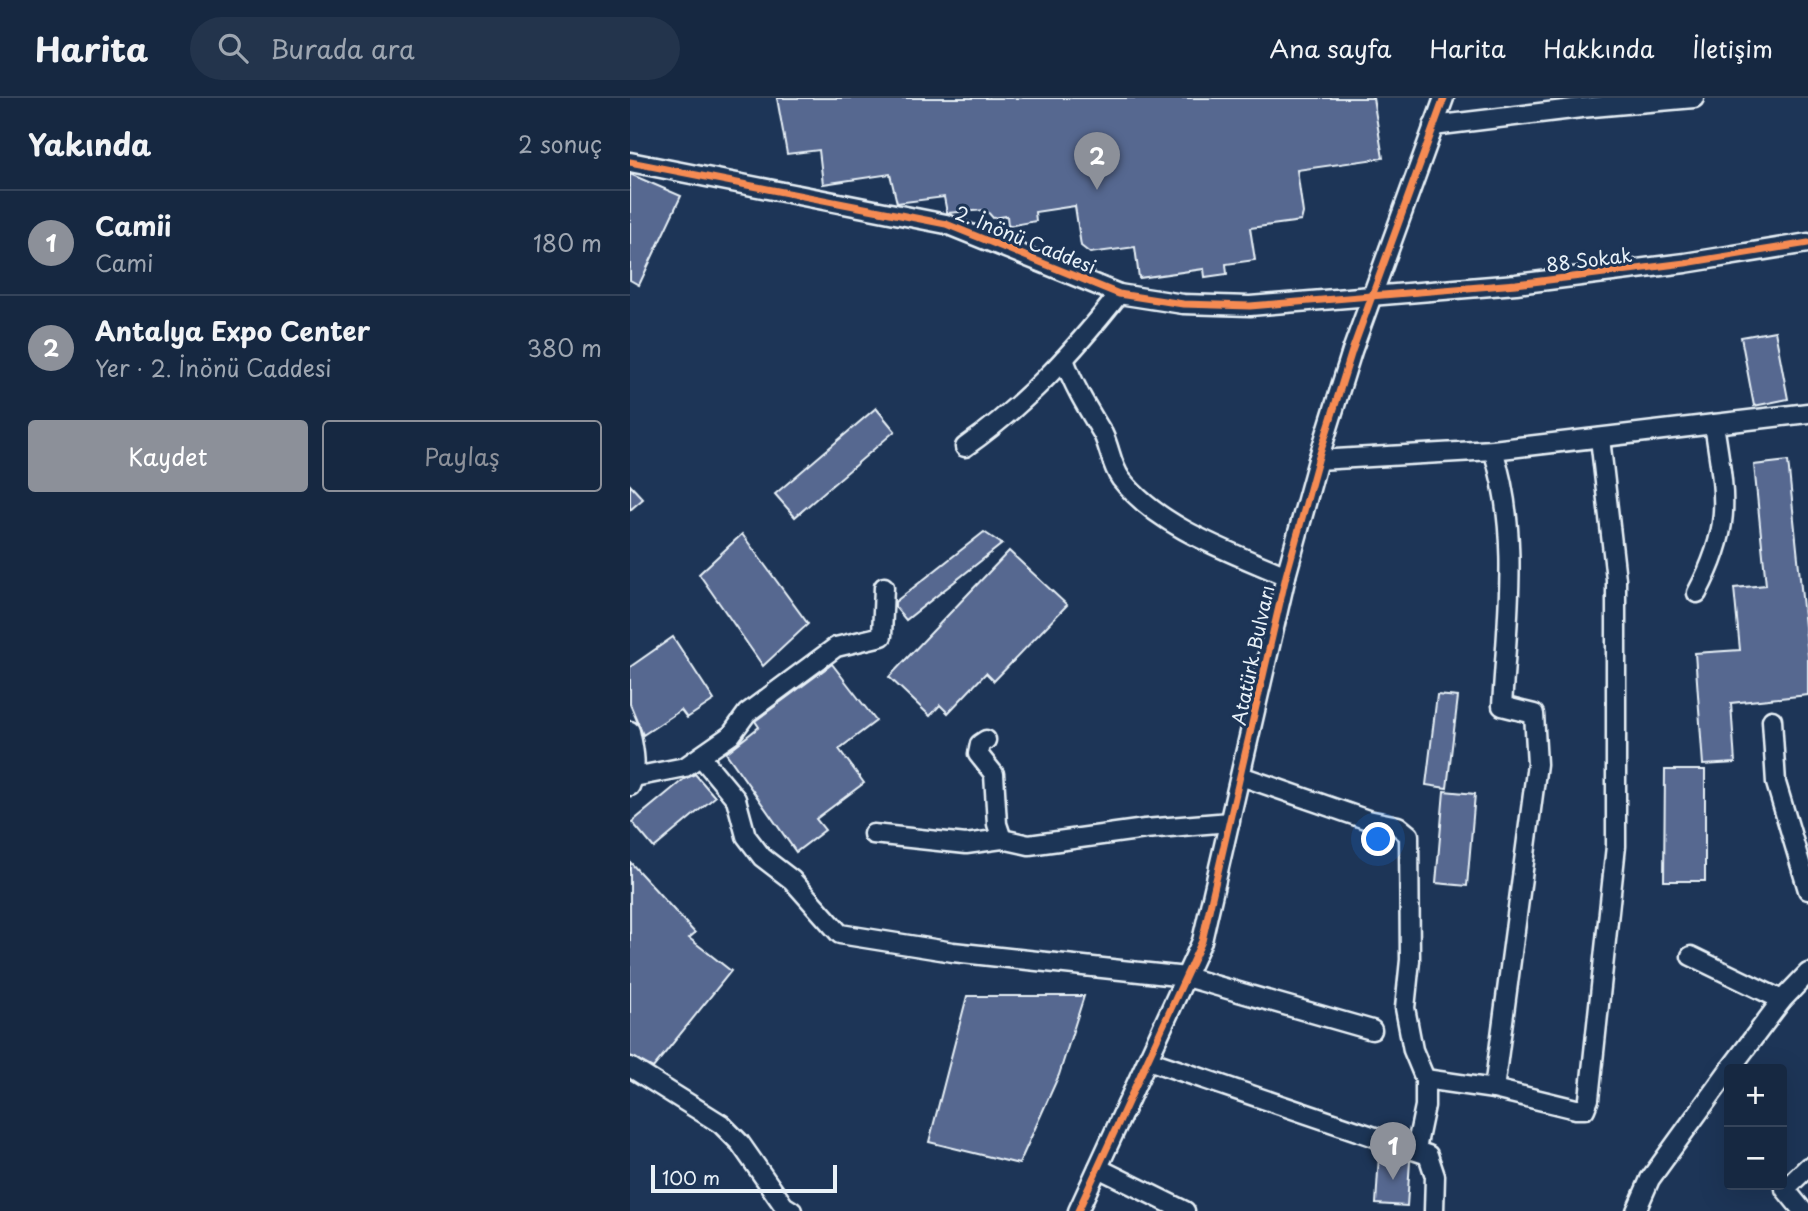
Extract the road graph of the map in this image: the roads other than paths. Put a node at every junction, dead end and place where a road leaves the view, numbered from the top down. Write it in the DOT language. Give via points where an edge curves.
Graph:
graph roads {
  1 [pos="1444,98"];
  2 [pos="1694,98"];
  3 [pos="1433,126"];
  4 [pos="630,162"];
  5 [pos="1808,243"];
  6 [pos="1119,294"];
  7 [pos="1372,296"];
  8 [pos="1064,359"];
  9 [pos="1808,413"];
  10 [pos="1714,424"];
  11 [pos="1600,438"];
  12 [pos="965,447"];
  13 [pos="1493,450"];
  14 [pos="1318,460"];
  15 [pos="1286,576"];
  16 [pos="884,587"];
  17 [pos="1698,593"];
  18 [pos="1772,720"];
  19 [pos="630,731"];
  20 [pos="986,740"];
  21 [pos="701,757"];
  22 [pos="1241,776"];
  23 [pos="632,782"];
  24 [pos="1230,822"];
  25 [pos="873,834"];
  26 [pos="1002,839"];
  27 [pos="1808,890"];
  28 [pos="1691,956"];
  29 [pos="1808,973"];
  30 [pos="1186,977"];
  31 [pos="1782,1000"];
  32 [pos="1371,1030"];
  33 [pos="1147,1060"];
  34 [pos="1733,1064"];
  35 [pos="630,1068"];
  36 [pos="1724,1076"];
  37 [pos="1425,1079"];
  38 [pos="1494,1089"];
  39 [pos="1416,1149"];
  40 [pos="1808,1167"];
  41 [pos="1098,1168"];
  42 [pos="792,1211"];
  43 [pos="1078,1211"];
  44 [pos="1185,1211"];
  45 [pos="1434,1211"];
  46 [pos="1636,1211"];
  47 [pos="1803,1211"];
  1 -- 3 [label="street, Atatürk Bulvarı"];
  2 -- 3 [label="street"];
  3 -- 7 [label="street, Atatürk Bulvarı"];
  4 -- 6 [label="street, 2. İnönü Caddesi" via="946,224"];
  5 -- 7 [label="street, 88 Sokak" via="1516,284"];
  6 -- 7 [label="street, 2. İnönü Caddesi" via="1183,304 1250,306"];
  6 -- 8 [label="street"];
  7 -- 14 [label="street, Atatürk Bulvarı"];
  8 -- 12 [label="street"];
  8 -- 15 [label="street" via="1121,478 1148,505 1180,526"];
  9 -- 10 [label="street"];
  10 -- 11 [label="street"];
  10 -- 17 [label="street" via="1724,523 1716,556"];
  11 -- 13 [label="street"];
  11 -- 38 [label="street" via="1616,579 1616,846 1589,1099 1585,1109 1576,1109"];
  13 -- 14 [label="street"];
  13 -- 38 [label="street" via="1504,482 1510,534 1502,706 1534,714 1537,764"];
  14 -- 15 [label="street, Atatürk Bulvarı"];
  15 -- 22 [label="street, Atatürk Bulvarı"];
  16 -- 21 [label="street" via="882,636 836,647 747,713 731,735"];
  18 -- 27 [label="street" via="1776,783"];
  19 -- 23 [label="street" via="635,755"];
  20 -- 26 [label="street" via="978,754 994,774"];
  21 -- 23 [label="street" via="685,767"];
  21 -- 30 [label="street" via="736,799 746,836 762,857 792,880 840,934"];
  22 -- 24 [label="street, Atatürk Bulvarı"];
  22 -- 37 [label="street" via="1398,826 1409,835 1410,960 1405,1008 1413,1050"];
  24 -- 26 [label="street" via="1145,829 1054,844"];
  24 -- 30 [label="street, Atatürk Bulvarı" via="1202,942"];
  25 -- 26 [label="street" via="966,844"];
  28 -- 31 [label="street"];
  29 -- 31 [label="street"];
  30 -- 32 [label="street"];
  30 -- 33 [label="street, Atatürk Bulvarı"];
  31 -- 34 [label="street"];
  33 -- 39 [label="street"];
  33 -- 41 [label="street, Atatürk Bulvarı"];
  35 -- 42 [label="street" via="721,1124"];
  36 -- 46 [label="street" via="1650,1179"];
  37 -- 38 [label="street"];
  37 -- 39 [label="street"];
  39 -- 45 [label="street" via="1428,1155 1435,1176"];
  40 -- 47 [label="street" via="1785,1189"];
  41 -- 43 [label="street, Atatürk Bulvarı"];
  41 -- 44 [label="street"];
}
